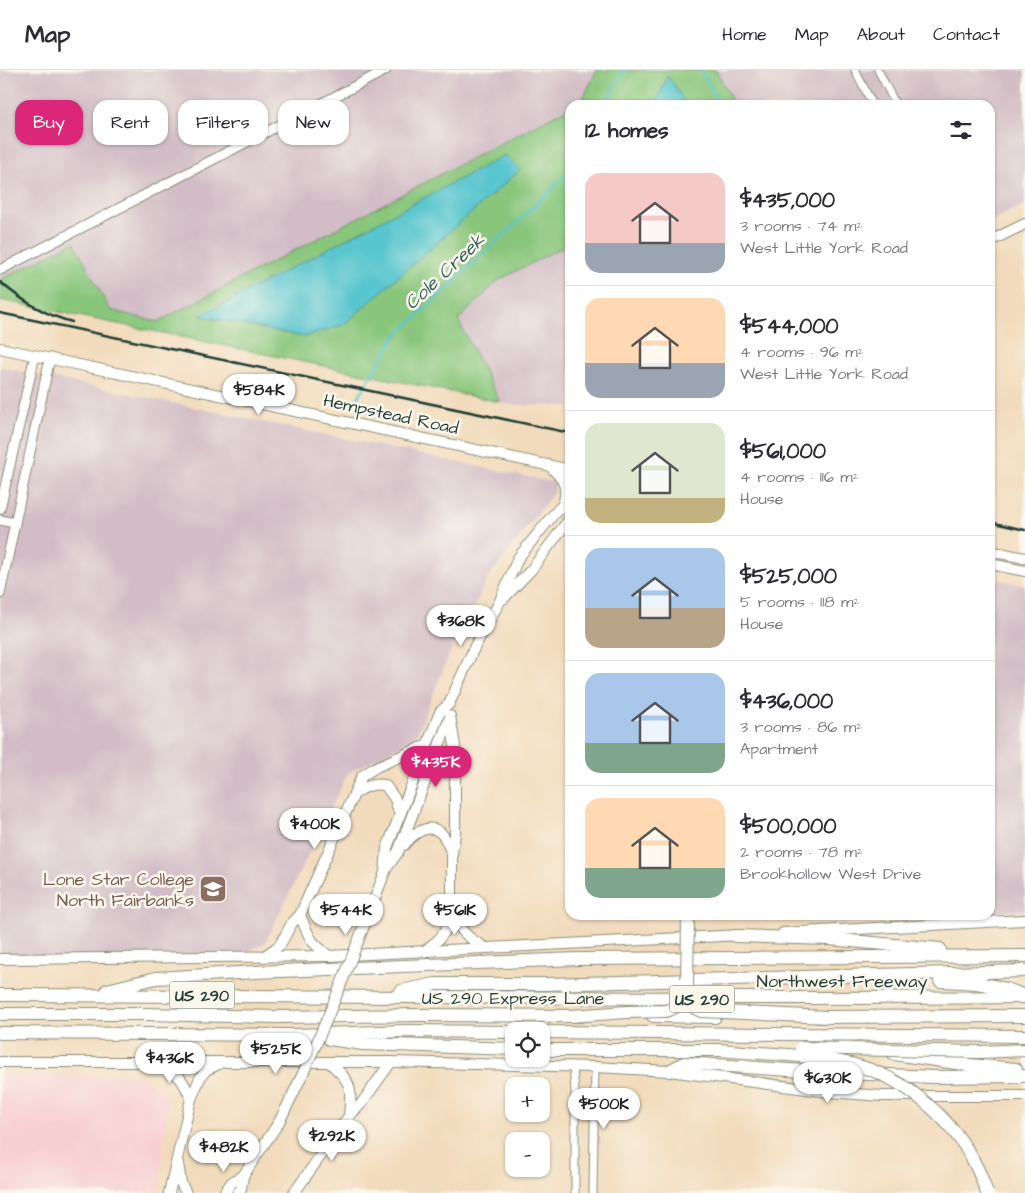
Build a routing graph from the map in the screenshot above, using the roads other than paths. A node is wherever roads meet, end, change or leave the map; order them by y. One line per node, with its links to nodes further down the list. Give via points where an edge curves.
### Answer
1 (386, 70): 8 (street)
2 (855, 70): 4 (street)
3 (878, 70): 5 (street)
4 (870, 100)
5 (893, 100)
6 (1025, 224): 7 (main road)
7 (995, 239)
8 (0, 270)
9 (0, 348): 10 (main road, Hempstead Road)
10 (35, 355): 11 (main road, Hempstead Road); 16 (street)
11 (50, 358): 12 (main road, Hempstead Road); 18 (street)
12 (549, 465): 13 (main road, Hempstead Road); 14 (main road)
13 (565, 469)
14 (565, 484)
15 (565, 502): 25 (main road, via 518,558)
16 (0, 509)
17 (0, 520): 18 (street)
18 (15, 524): 24 (street)
19 (565, 524): 25 (main road)
20 (995, 552): 21 (main road)
21 (1025, 558)
22 (995, 565): 23 (main road)
23 (1025, 571)
24 (0, 594)
25 (499, 604): 26 (main road, via 475,646)
26 (450, 704): 27 (main road); 28 (main road, via 440,712)
27 (450, 716): 31 (main road); 32 (main road, via 455,746)
28 (427, 745): 29 (main road, via 368,770); 30 (main road)
29 (354, 794): 30 (main road, via 376,783 385,785 395,799); 35 (main road)
30 (400, 815): 33 (main road, via 388,848)
31 (398, 852): 32 (main road, via 410,837 430,829 442,834); 33 (main road)
32 (452, 854): 34 (main road)
33 (385, 872): 80 (main road, bridge, via 306,1068 278,1122)
34 (452, 914): 40 (main road, via 467,937); 41 (main road, via 445,931)
35 (300, 915): 43 (main road, via 308,936); 44 (main road, via 280,945)
36 (682, 920): 53 (highway, bridge, via 682,988 676,1006 666,1011)
37 (688, 920): 55 (highway, bridge, via 687,988 691,1006 701,1011)
38 (1025, 920): 39 (main road)
39 (735, 936): 40 (main road); 42 (highway)
40 (485, 947): 41 (main road)
41 (426, 950): 43 (main road)
42 (1025, 955): 49 (highway, via 578,959 255,972 156,978)
43 (329, 956): 44 (main road)
44 (262, 958): 45 (main road)
45 (0, 959)
46 (1025, 972): 47 (highway)
47 (881, 974): 50 (highway, via 435,984); 51 (highway, via 981,982)
48 (0, 995): 49 (highway, Northwest Freeway / US 290)
49 (88, 995): 50 (highway, Northwest Freeway / US 290)
50 (378, 996): 51 (highway, Northwest Freeway / US 290)
51 (1025, 997)
52 (0, 1014): 53 (highway, US 290 Express Lane)
53 (571, 1016): 55 (highway, US 290 Express Lane, bridge)
54 (1025, 1016): 55 (highway, US 290 Express Lane)
55 (827, 1017)
56 (505, 1032): 60 (highway, US 290)
57 (550, 1032): 58 (highway, US 290)
58 (743, 1032): 61 (highway, US 290); 73 (highway)
59 (0, 1033): 60 (highway, US 290)
60 (296, 1035): 62 (highway, via 364,1044)
61 (1025, 1036)
62 (505, 1049)
63 (550, 1050): 64 (highway)
64 (719, 1050): 65 (highway, bridge); 88 (highway, bridge, via 819,1058 856,1065 888,1077 915,1094 949,1126 977,1167)
65 (1025, 1050)
66 (0, 1062): 69 (main road)
67 (222, 1062): 69 (main road); 70 (main road); 77 (main road, via 206,1070)
68 (391, 1062): 70 (main road); 71 (main road); 78 (main road)
69 (156, 1063): 77 (main road, via 176,1072)
70 (330, 1063): 78 (main road, via 349,1084)
71 (573, 1067): 72 (main road); 86 (street)
72 (595, 1067): 74 (main road); 87 (street)
73 (1025, 1070)
74 (669, 1072): 75 (highway, via 684,1063 933,1077); 76 (main road, via 882,1096)
75 (1025, 1076)
76 (1025, 1096)
77 (191, 1099): 79 (main road)
78 (349, 1116): 85 (main road)
79 (178, 1158): 81 (main road); 82 (main road, via 181,1183)
80 (244, 1176): 83 (main road, via 232,1182); 84 (main road)
81 (169, 1193)
82 (186, 1193)
83 (224, 1193)
84 (237, 1193)
85 (294, 1193)
86 (575, 1193)
87 (593, 1193)
88 (987, 1193)

